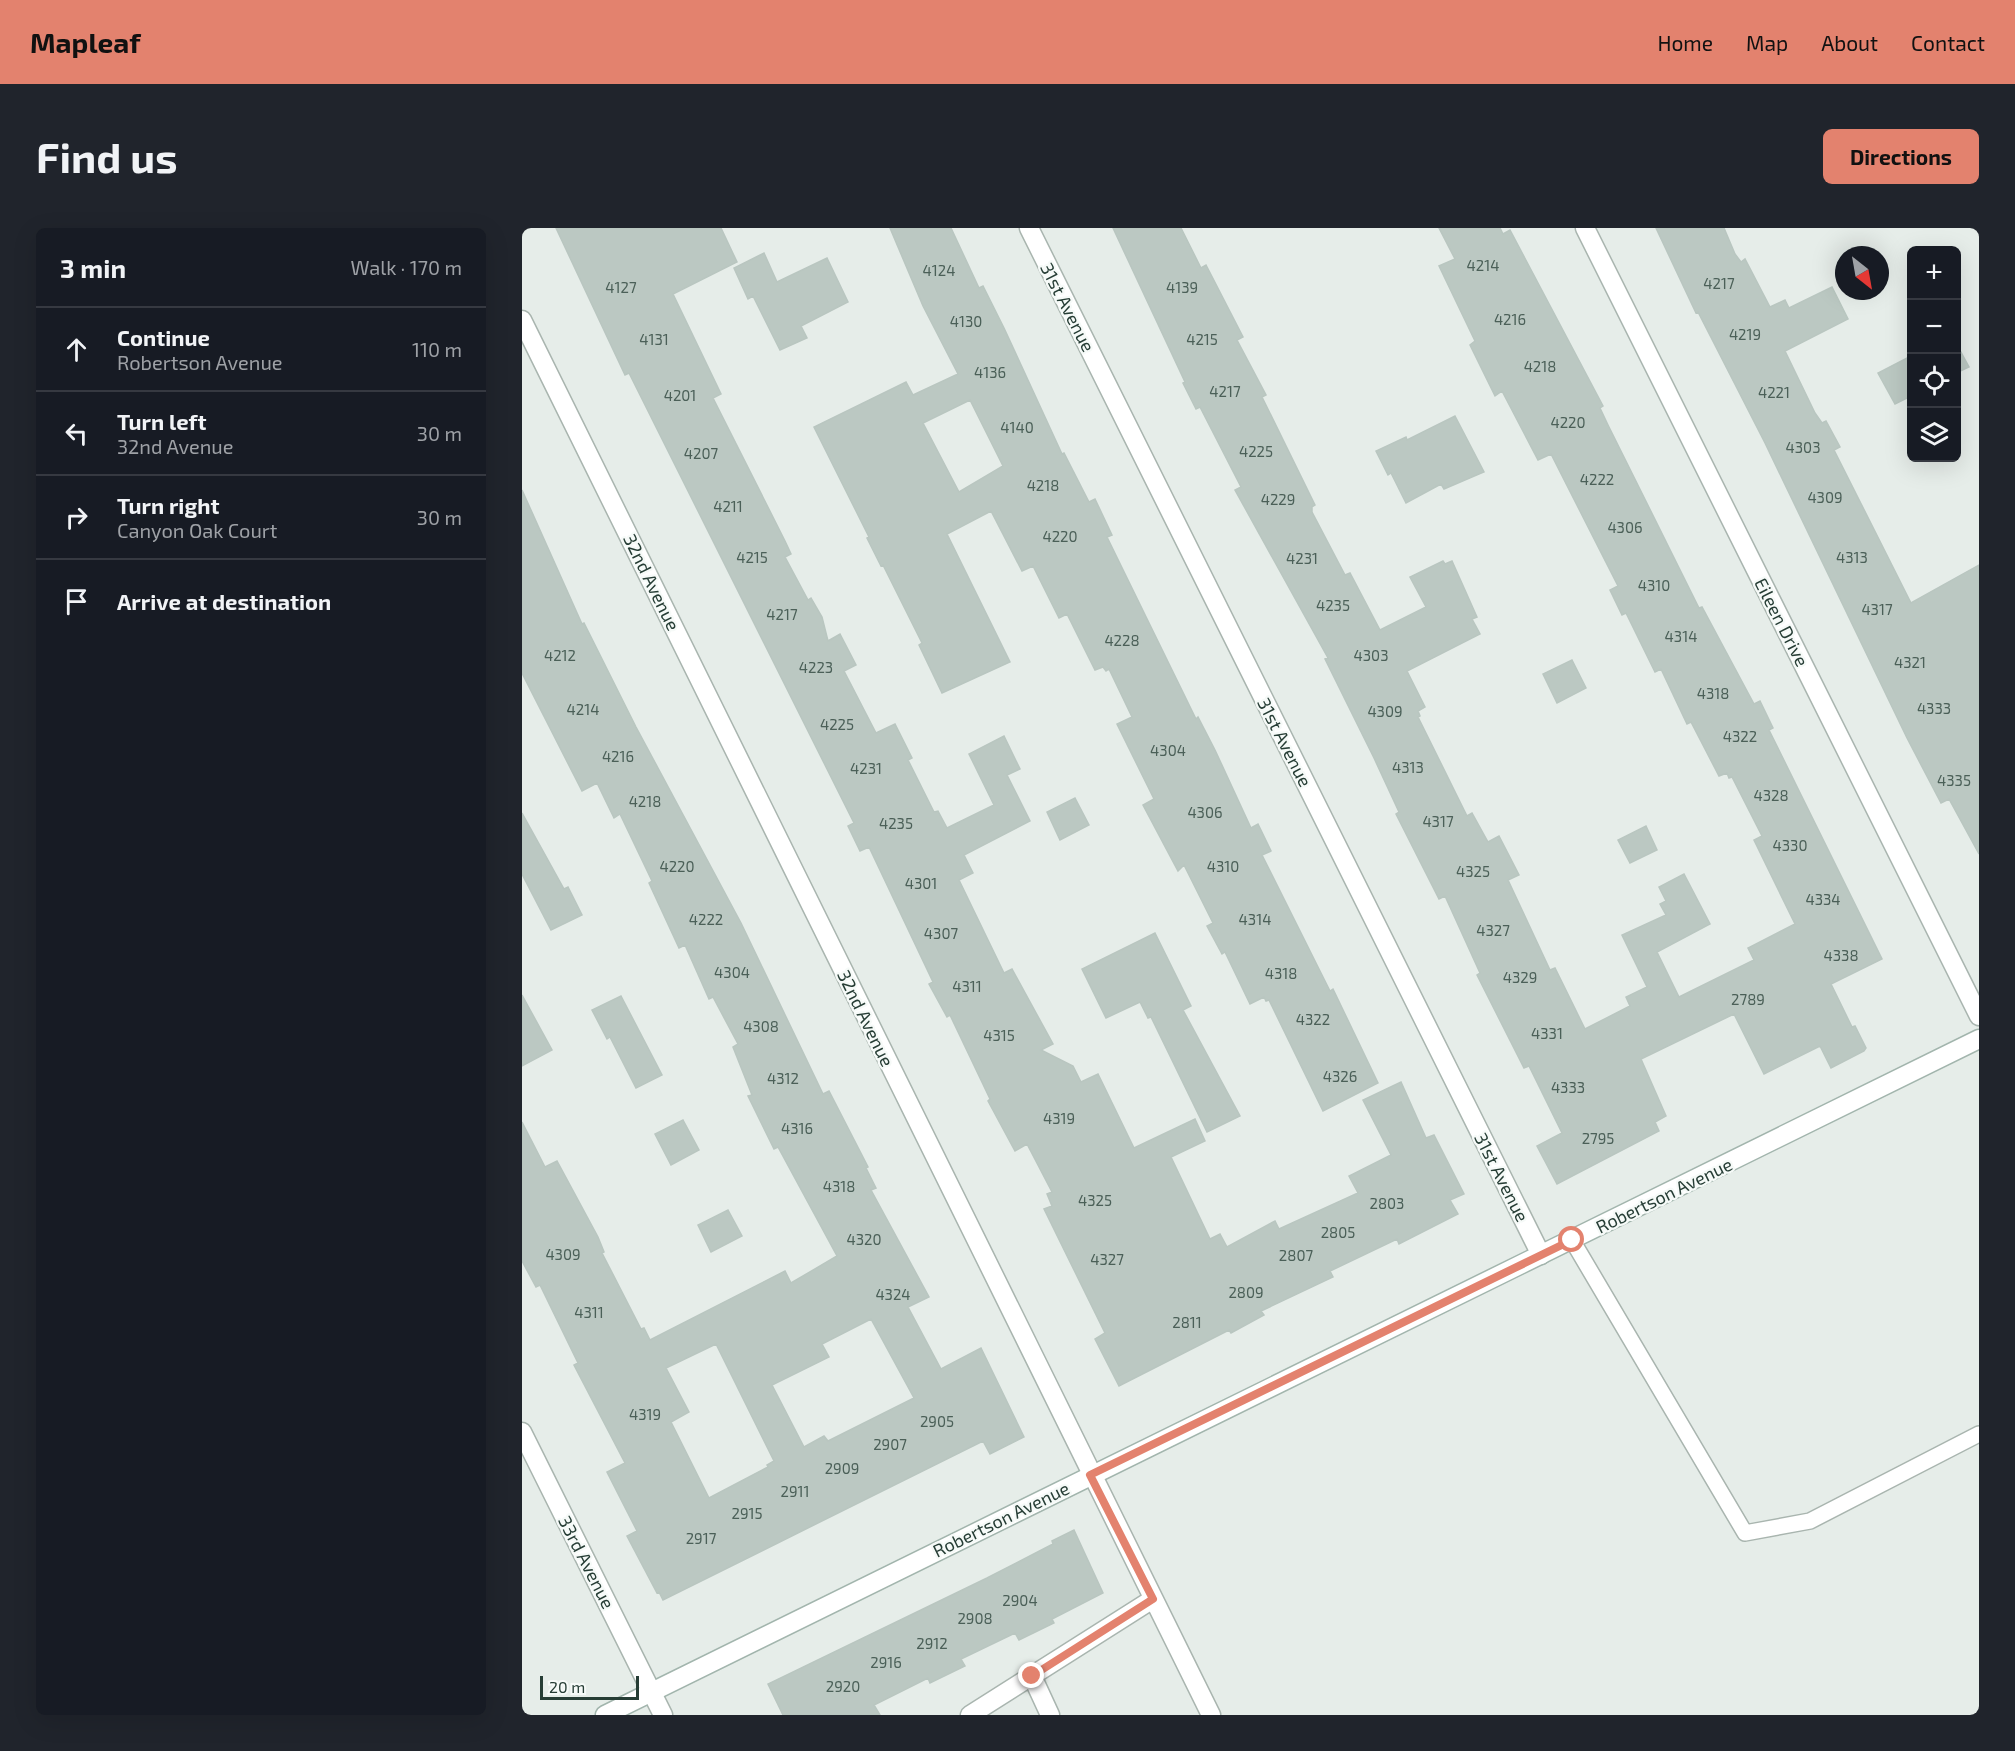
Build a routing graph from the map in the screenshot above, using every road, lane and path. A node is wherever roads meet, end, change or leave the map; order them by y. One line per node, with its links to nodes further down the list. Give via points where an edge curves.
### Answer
1 (1029, 228): 7 (street, 31st Avenue)
2 (1585, 228): 4 (street, Eileen Drive)
3 (522, 320): 10 (street, 32nd Avenue)
4 (1979, 1016)
5 (1979, 1039): 6 (street, Robertson Avenue)
6 (1572, 1240): 7 (street, Robertson Avenue); 9 (lane, via 1745,1533 1810,1521)
7 (1541, 1255): 10 (street, Robertson Avenue)
8 (522, 1432): 13 (street, 33rd Avenue)
9 (1979, 1434)
10 (1090, 1475): 11 (street, 32nd Avenue); 13 (street, Robertson Avenue)
11 (1153, 1599): 12 (street); 18 (street, 32nd Avenue)
12 (1032, 1676): 16 (street); 17 (street)
13 (652, 1692): 14 (street, Robertson Avenue); 15 (street, 33rd Avenue)
14 (605, 1715)
15 (663, 1715)
16 (970, 1715)
17 (1050, 1715)
18 (1211, 1715)

